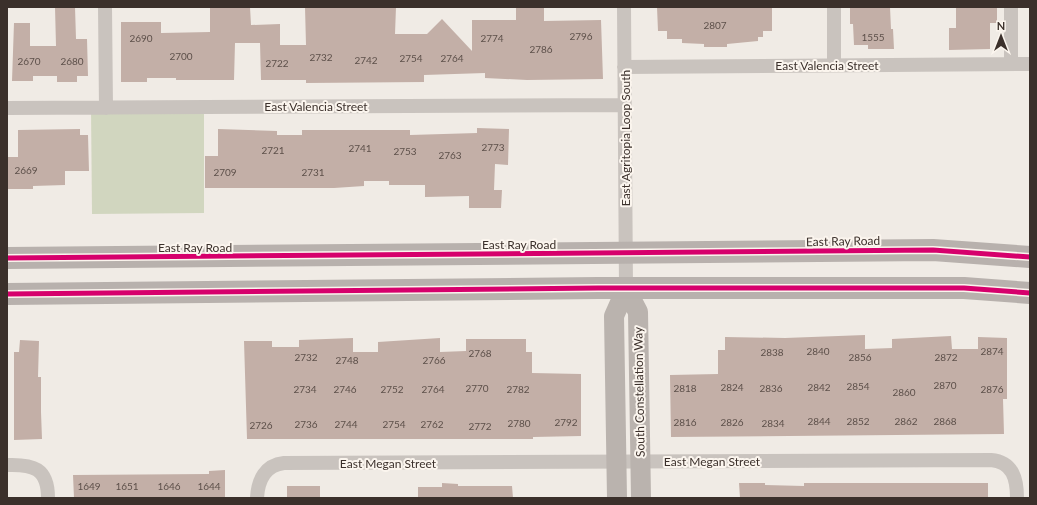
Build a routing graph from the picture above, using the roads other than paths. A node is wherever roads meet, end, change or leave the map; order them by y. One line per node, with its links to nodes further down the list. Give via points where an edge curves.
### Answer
1 (105, 7): 11 (street)
2 (624, 7): 8 (street, East Agritopia Loop South)
3 (834, 7): 7 (street)
4 (1011, 7): 5 (street)
5 (1011, 64): 6 (street, East Valencia Street); 7 (street, East Valencia Street)
6 (1030, 64)
7 (834, 65): 8 (street, East Valencia Street)
8 (624, 67): 9 (street, East Agritopia Loop South)
9 (625, 105): 11 (street, East Valencia Street); 14 (street, East Agritopia Loop South)
10 (7, 108): 11 (street, East Valencia Street)
11 (106, 108)
12 (1030, 257): 14 (main road, East Ray Road, via 933,250)
13 (7, 258): 14 (main road, East Ray Road)
14 (626, 270): 15 (main road, East Ray Road); 16 (main road, East Ray Road); 17 (street, South Constellation Way, via 614,316); 18 (street, South Constellation Way, via 638,312)
15 (1030, 293)
16 (7, 294)
17 (617, 462): 18 (street, East Megan Street); 21 (street, East Megan Street, via 284,463 266,470 260,480); 22 (street, South Constellation Way)
18 (640, 462): 23 (street, South Constellation Way); 24 (street, East Megan Street, via 991,460 1000,462 1012,470 1017,484)
19 (7, 465): 20 (street, via 28,465 36,469 43,476)
20 (48, 498)
21 (257, 498)
22 (618, 498)
23 (641, 498)
24 (1017, 498)

